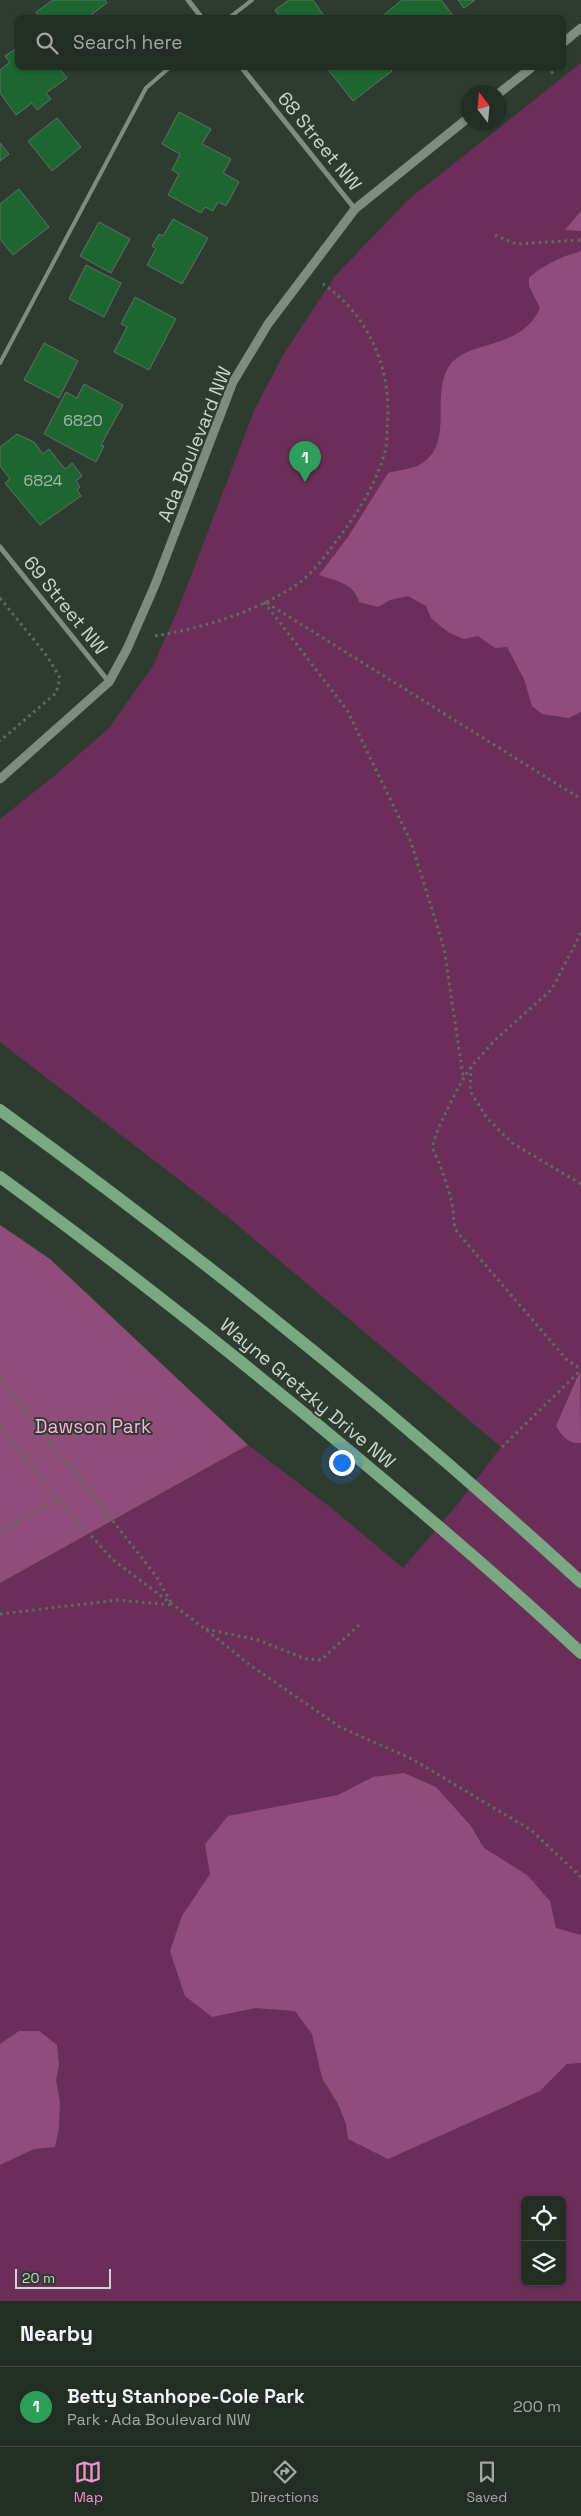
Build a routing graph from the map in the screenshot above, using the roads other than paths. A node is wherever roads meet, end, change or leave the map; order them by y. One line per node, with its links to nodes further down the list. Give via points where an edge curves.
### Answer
1 (188, 0): 3 (street)
2 (252, 0): 4 (lane)
3 (200, 15)
4 (233, 15)
5 (581, 28): 6 (street)
6 (566, 40)
7 (167, 70): 13 (lane, via 146,88)
8 (244, 70): 12 (street, 68 Street NW)
9 (528, 70): 10 (street)
10 (506, 88)
11 (461, 124): 12 (street, Ada Boulevard NW)
12 (355, 209): 15 (street, Ada Boulevard NW, via 268,324 233,382 155,585)
13 (0, 363)
14 (0, 547): 15 (street, 69 Street NW)
15 (109, 682): 16 (street, Ada Boulevard NW)
16 (0, 779)
17 (0, 1110): 19 (main road, Wayne Gretzky Drive NW, via 163,1231 364,1390)
18 (0, 1176): 20 (main road, Wayne Gretzky Drive NW, via 158,1294 285,1396 504,1580)
19 (581, 1582)
20 (581, 1653)

